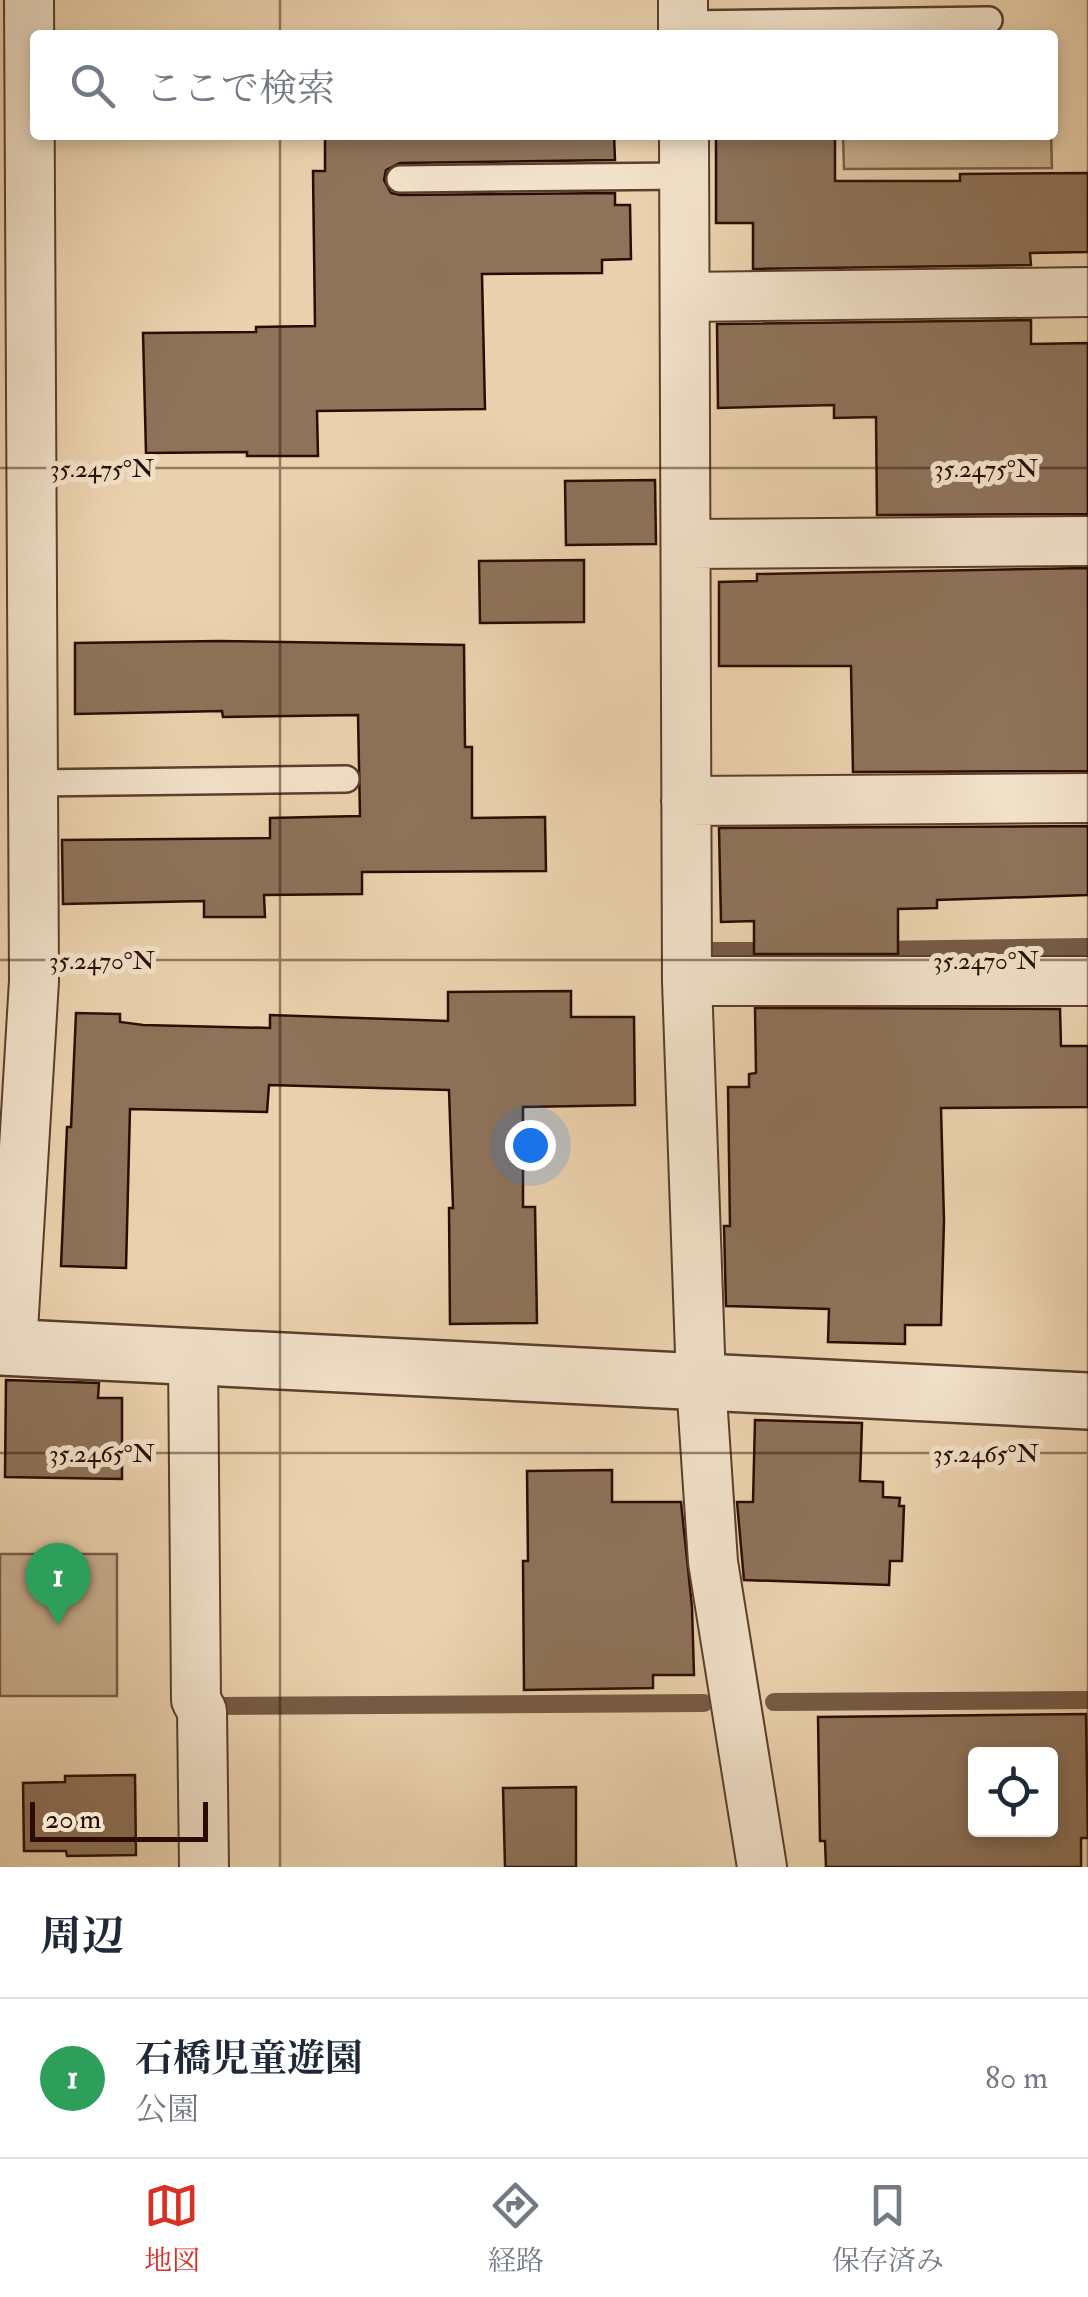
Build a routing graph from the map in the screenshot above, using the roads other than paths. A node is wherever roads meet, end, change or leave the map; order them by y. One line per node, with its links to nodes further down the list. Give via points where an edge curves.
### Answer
1 (29, 0): 11 (street)
2 (683, 20): 3 (lane)
3 (988, 20)
4 (684, 156): 5 (lane); 7 (street)
5 (400, 179)
6 (1088, 292): 7 (street)
7 (685, 296): 9 (street)
8 (1088, 540): 9 (street)
9 (686, 544): 13 (street)
10 (346, 779): 11 (lane)
11 (33, 783): 16 (street, via 34,981)
12 (1088, 798): 13 (street)
13 (686, 801): 15 (street)
14 (1088, 980): 15 (street)
15 (687, 981): 18 (street)
16 (6, 1347): 17 (street)
17 (193, 1356): 18 (street); 20 (street)
18 (701, 1382): 19 (street); 21 (street, via 713,1562)
19 (1088, 1401)
20 (204, 1867)
21 (762, 1867)

